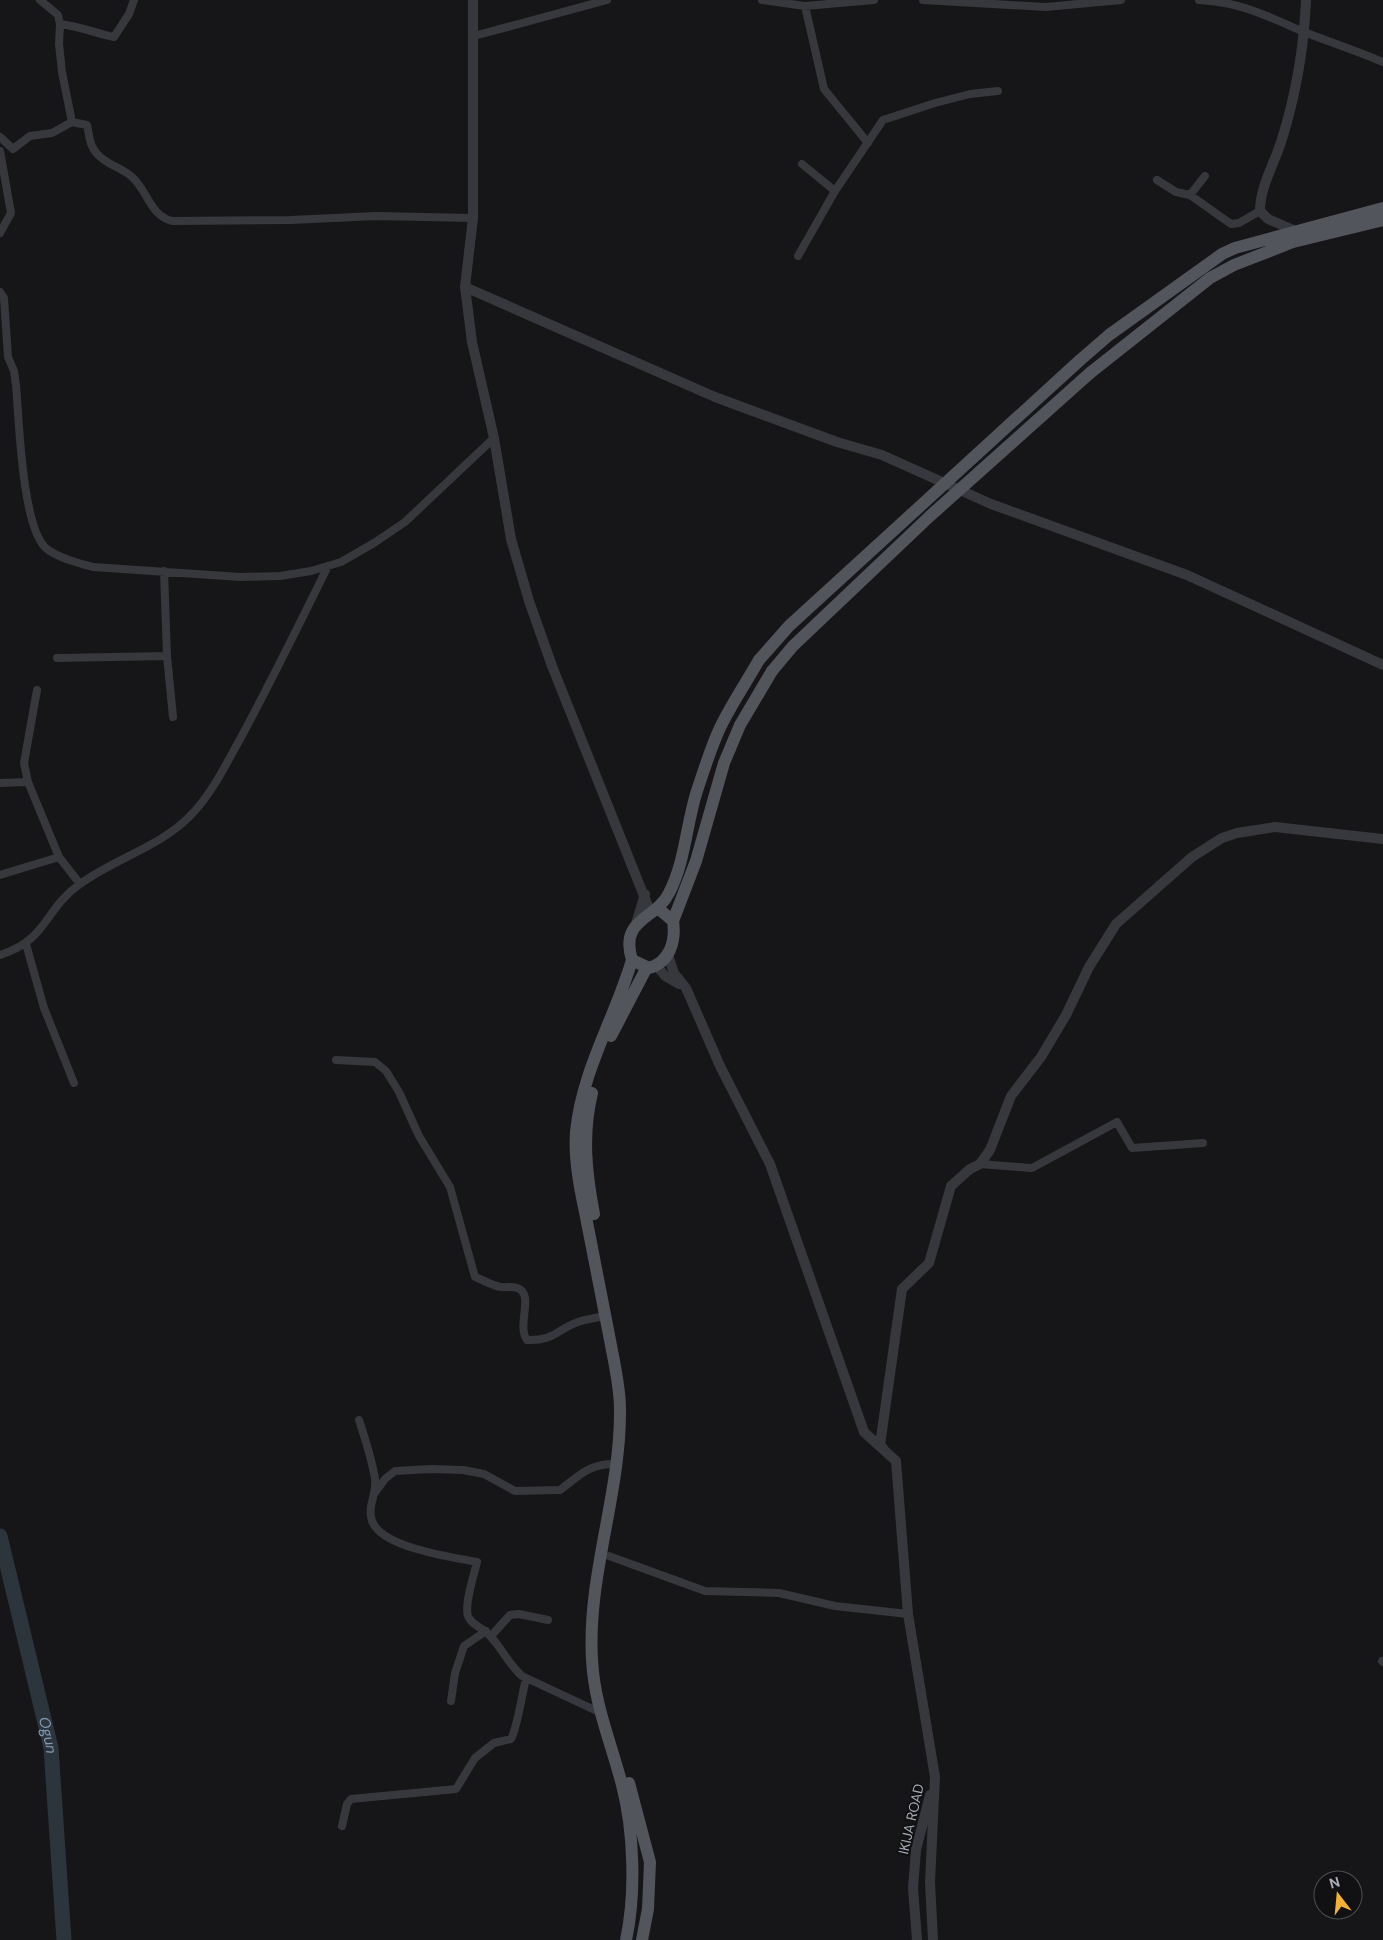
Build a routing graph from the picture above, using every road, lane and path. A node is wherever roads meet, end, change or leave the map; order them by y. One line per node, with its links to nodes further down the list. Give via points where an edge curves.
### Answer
1 (40, 0): 12 (street, via 58,15)
2 (134, 0): 12 (street, via 114,37)
3 (473, 0): 14 (street)
4 (607, 0): 14 (street)
5 (762, 0): 11 (street)
6 (874, 0): 11 (street)
7 (923, 0): 8 (street, via 1046,7)
8 (1121, 0)
9 (1199, 0): 13 (street, via 1245,7)
10 (1306, 0): 13 (street)
11 (805, 6): 19 (street, via 824,88)
12 (60, 24): 17 (street, via 62,72)
13 (1304, 32): 15 (street); 27 (street, via 1283,138 1260,195)
14 (474, 36): 28 (street)
15 (1383, 62)
16 (998, 91): 19 (street, via 970,94 892,116 883,120)
17 (72, 122): 18 (street, via 52,133 30,136 13,149); 28 (street, via 87,125 93,149 132,177 156,213 172,221 376,216)
18 (0, 137)
19 (868, 143): 24 (street)
20 (0, 151): 30 (street, via 12,213)
21 (802, 164): 24 (street)
22 (1205, 176): 25 (street)
23 (1157, 180): 25 (street, via 1176,192)
24 (835, 191): 32 (street)
25 (1190, 195): 27 (street, via 1231,224)
26 (1383, 208): 31 (main road)
27 (1260, 211): 31 (street)
28 (473, 218): 33 (street)
29 (1383, 220): 31 (main road)
30 (0, 232)
31 (1294, 237): 52 (main road, bridge, via 1235,248 1222,254 1109,335 789,626 759,660 719,730 696,796 680,867 663,903); 53 (main road, bridge, via 1210,278 1090,373 930,516 793,646 772,670 740,725 724,763 696,861)
32 (798, 256)
33 (465, 287): 35 (street, via 472,342); 38 (street, via 716,397 837,442 882,455 991,504 1187,575)
34 (0, 292): 37 (street, via 4,298 8,357 16,385 30,513 37,536 46,548 74,562 93,567)
35 (494, 438): 36 (street, via 405,522 341,562); 51 (street, via 511,539 529,601 552,666)
36 (328, 566): 37 (street, via 280,576 250,577); 50 (street, via 267,690 205,797 189,817 168,833)
37 (164, 570): 39 (street)
38 (1293, 624): 41 (street); 42 (street)
39 (167, 656): 40 (street); 44 (street)
40 (57, 658)
41 (1383, 658)
42 (1383, 665)
43 (37, 690): 45 (street, via 24,762)
44 (173, 717)
45 (28, 782): 46 (street); 48 (street)
46 (0, 783)
47 (1383, 839): 64 (street, via 1275,828 1254,829 1222,838 1192,857 1116,924 1089,966 1066,1015 1041,1057 1011,1096 990,1150)
48 (59, 858): 49 (street); 50 (street)
49 (0, 875)
50 (80, 884): 55 (street, via 61,900 45,925)
51 (645, 894): 52 (street); 54 (street)
52 (653, 910): 53 (main road, via 660,910); 54 (main road)
53 (673, 921): 57 (main road, via 674,939)
54 (634, 927): 58 (main road, via 629,945)
55 (26, 944): 56 (street); 62 (street, via 44,1008)
56 (0, 955)
57 (668, 955): 59 (main road); 60 (street, via 674,974)
58 (632, 960): 59 (main road); 65 (main road, via 591,1064 576,1131 579,1184)
59 (652, 966): 60 (street); 70 (main road, via 611,1036 590,1101 586,1130 587,1176 627,1407 624,1464)
60 (686, 988): 67 (street, via 720,1066 770,1164 864,1432)
61 (336, 1060): 65 (street, via 375,1062 386,1071 400,1092 419,1136 450,1186 475,1277 498,1287 512,1286 525,1296 523,1330 527,1340 554,1336 577,1323)
62 (74, 1083)
63 (1203, 1143): 64 (street, via 1132,1148 1117,1122 1032,1168)
64 (980, 1164): 67 (street, via 951,1186 929,1263 902,1289 880,1445)
65 (605, 1316): 68 (main road, via 620,1408)
66 (359, 1420): 69 (street, via 376,1482)
67 (896, 1461): 71 (street)
68 (617, 1464): 69 (street, via 586,1470 560,1490 526,1492 501,1485 484,1474 463,1470 395,1471); 76 (main road, via 593,1616 592,1657)
69 (373, 1496): 73 (street, via 370,1508 372,1522 380,1531 416,1550 477,1562 467,1614)
70 (609, 1556): 71 (street, via 705,1591 779,1593 835,1606); 80 (main road, via 600,1612 600,1664 606,1710 650,1862 648,1909)
71 (908, 1614): 77 (street)
72 (548, 1620): 73 (street, via 510,1615)
73 (488, 1634): 74 (street, via 514,1670); 75 (street, via 464,1646 455,1673)
74 (526, 1679): 76 (street); 78 (street, via 515,1723 516,1732 511,1739 498,1741 480,1754 456,1789 351,1799)
75 (451, 1701)
76 (600, 1712): 79 (main road, via 622,1784 629,1823 630,1910)
77 (935, 1777): 81 (street, IKIJA ROAD, via 916,1850 913,1888); 82 (street, IKIJA ROAD, via 930,1882)
78 (342, 1826)
79 (626, 1940)
80 (642, 1940)
81 (917, 1940)
82 (933, 1940)

